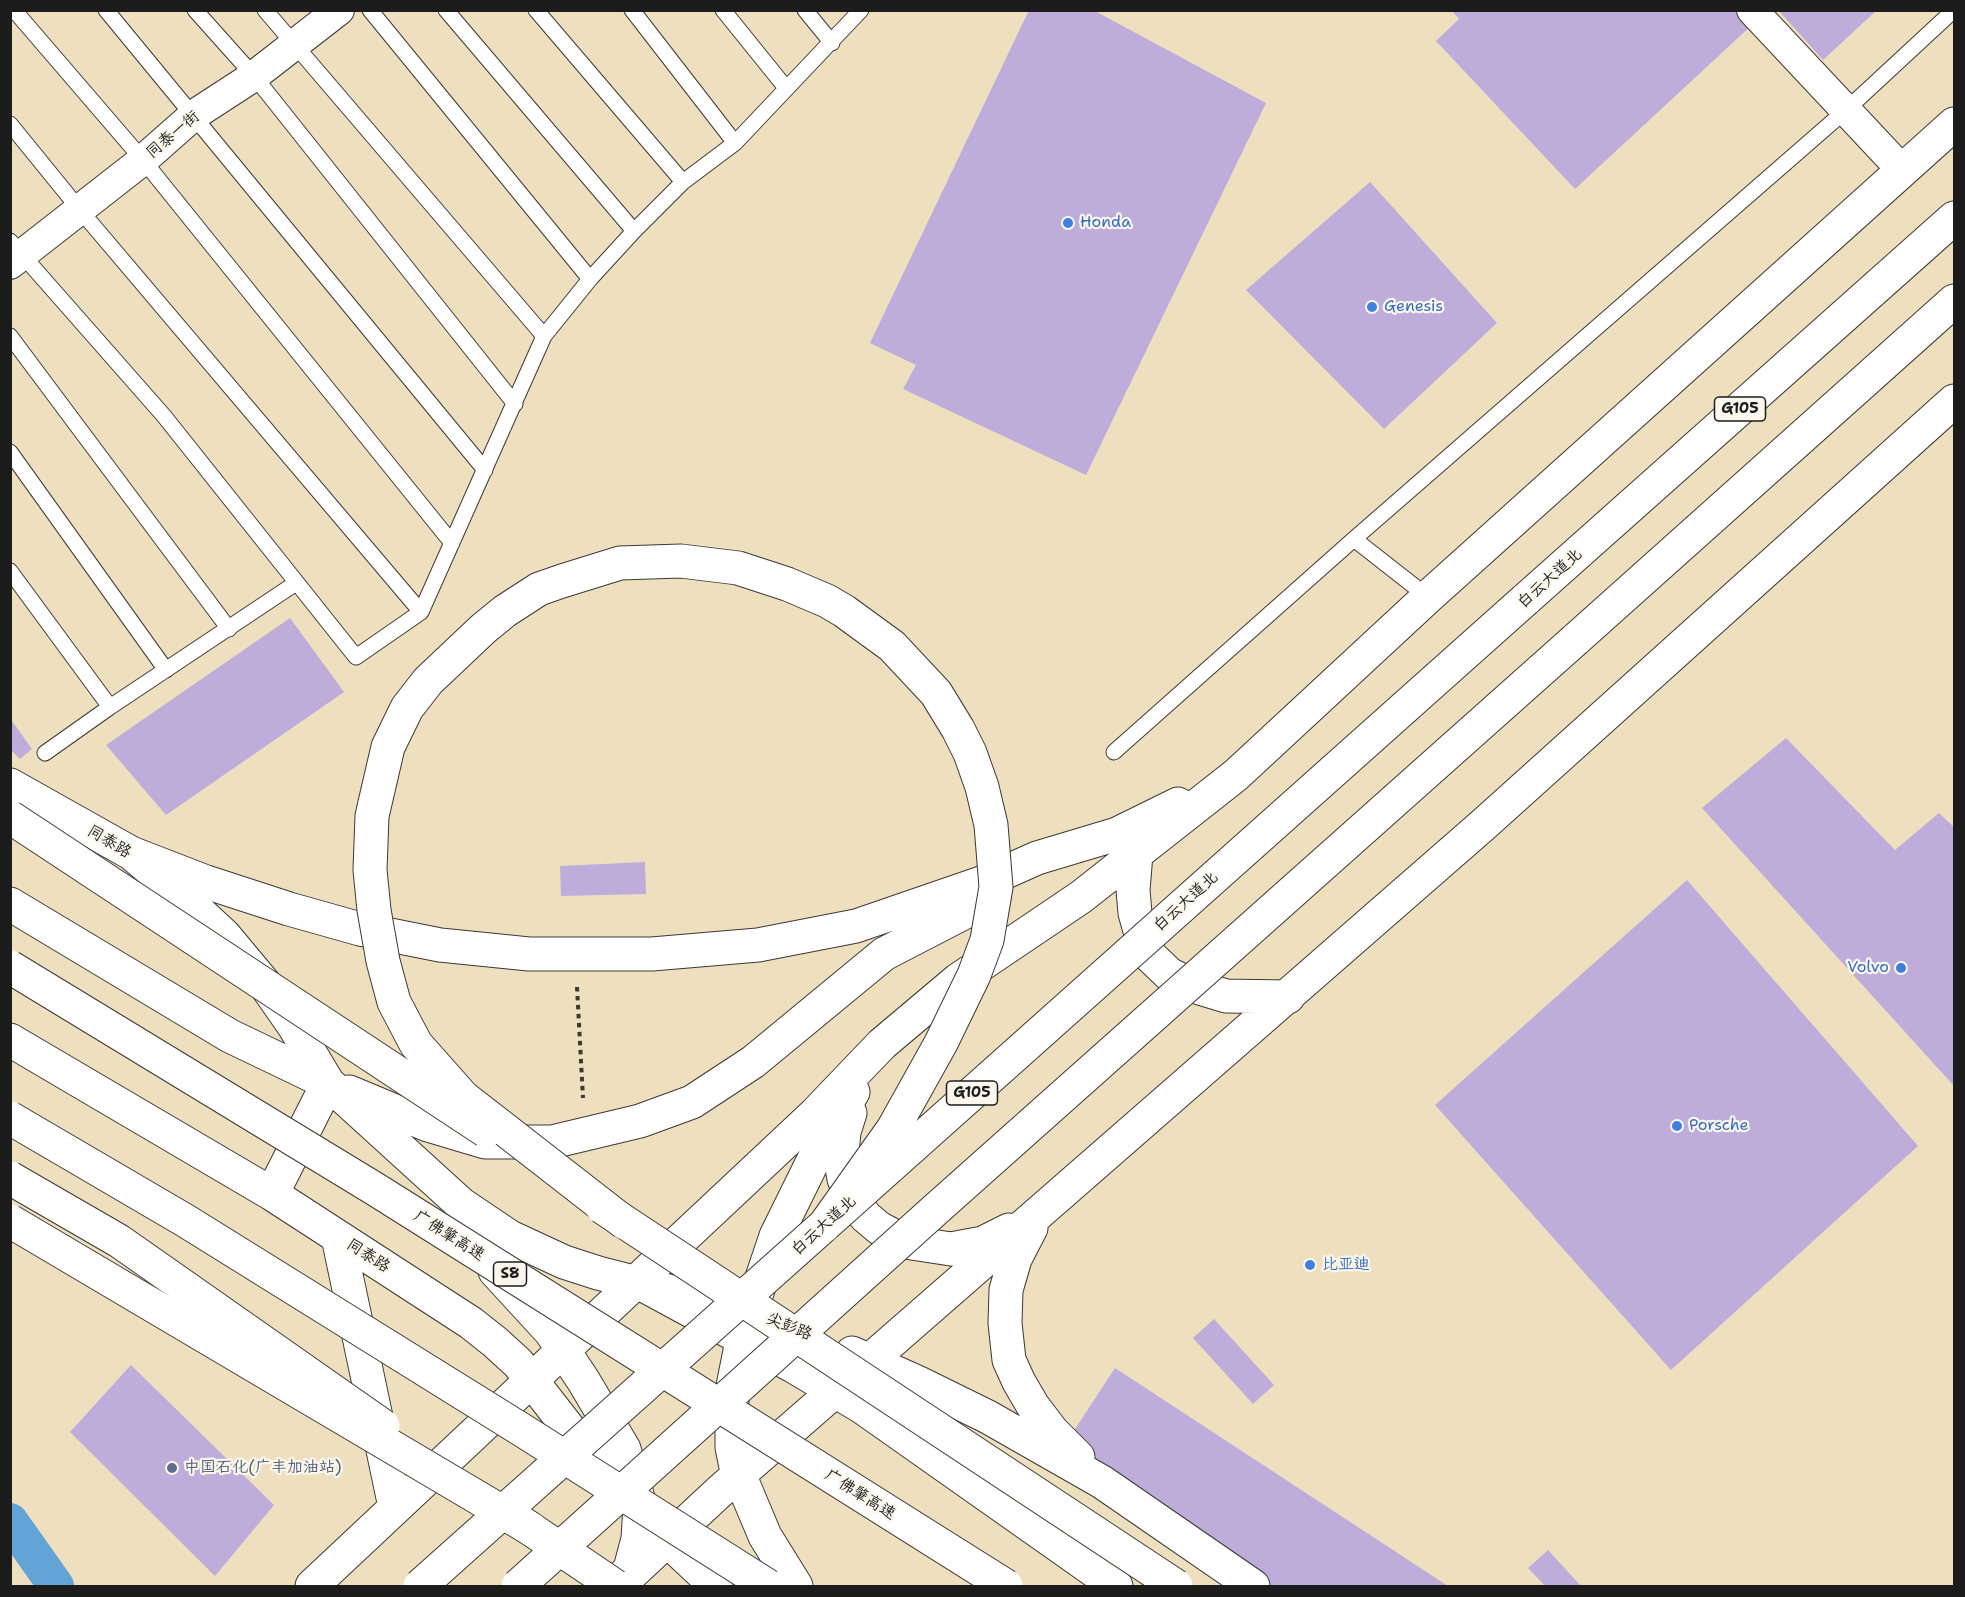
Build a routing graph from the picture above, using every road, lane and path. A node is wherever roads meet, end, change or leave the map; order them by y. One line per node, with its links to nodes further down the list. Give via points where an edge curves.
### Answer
1 (14, 10): 24 (lane)
2 (106, 10): 20 (lane)
3 (195, 10): 17 (lane)
4 (265, 10): 16 (lane)
5 (339, 10): 16 (street, 同泰一街)
6 (370, 10): 31 (lane)
7 (446, 10): 29 (lane)
8 (536, 10): 26 (lane)
9 (632, 10): 23 (lane)
10 (723, 10): 18 (lane)
11 (805, 10): 15 (lane)
12 (861, 10): 15 (lane)
13 (1752, 10): 19 (street)
14 (1954, 10): 19 (lane)
15 (832, 43): 18 (lane)
16 (293, 45): 17 (street, 同泰一街); 34 (lane)
17 (254, 76): 20 (street, 同泰一街); 36 (lane)
18 (786, 88): 23 (lane)
19 (1845, 111): 25 (street); 39 (lane)
20 (194, 115): 24 (street, 同泰一街); 38 (lane)
21 (10, 124): 27 (lane)
22 (1954, 124): 25 (main road)
23 (735, 143): 26 (lane)
24 (143, 160): 27 (street, 同泰一街); 40 (lane)
25 (1902, 170): 43 (main road)
26 (683, 182): 29 (lane)
27 (80, 210): 30 (street, 同泰一街); 44 (lane)
28 (1954, 219): 68 (main road, 白云大道北 / G105, bridge)
29 (634, 231): 31 (lane)
30 (14, 253): 42 (lane, via 164,416)
31 (590, 279): 34 (lane)
32 (1954, 302): 80 (main road, bridge)
33 (10, 336): 45 (lane)
34 (544, 336): 36 (lane)
35 (1954, 400): 57 (main road)
36 (514, 404): 38 (lane)
37 (10, 452): 46 (lane)
38 (485, 470): 40 (lane)
39 (1354, 539): 43 (lane); 49 (lane)
40 (452, 543): 44 (lane)
41 (10, 571): 47 (lane)
42 (296, 583): 44 (lane, via 356,657); 45 (lane)
43 (1428, 597): 52 (main road, via 1236,775)
44 (421, 612)
45 (229, 629): 46 (lane)
46 (166, 670): 47 (lane)
47 (110, 707): 48 (lane)
48 (45, 753)
49 (1114, 753)
50 (10, 785): 53 (main road, 同泰路)
51 (10, 817): 67 (main road, bridge)
52 (1127, 844): 53 (main road, via 1037,858 981,883 856,926 758,945 652,954 529,954 440,945 289,909); 57 (main road, via 1146,952 1169,974 1226,996); 59 (main road, via 1081,897 958,980); 60 (main road, via 884,954 753,1062 692,1102 640,1121 552,1142 485,1142 428,1125)
53 (131, 853): 60 (main road, 同泰路, via 224,935 264,983)
54 (10, 904): 60 (main road, via 230,1036)
55 (10, 967): 85 (main road, 广佛肇高速 / S8, bridge, via 375,1189)
56 (576, 984): 61 (path)
57 (1288, 997): 65 (main road)
58 (10, 1040): 64 (main road, 同泰路)
59 (882, 1044): 65 (main road, via 851,1107 841,1162 853,1201 866,1217 905,1242 951,1249 983,1243); 70 (main road, via 815,1114); 84 (main road, via 790,1207 759,1282 737,1361 731,1422 736,1467 765,1536)
60 (328, 1083): 64 (main road); 70 (main road, 尖彭路, via 461,1204 510,1237 564,1262); 71 (main road, via 552,1332)
61 (583, 1098)
62 (10, 1118): 83 (main road, bridge, via 186,1221)
63 (10, 1178): 76 (main road, bridge, via 119,1241)
64 (272, 1194): 69 (main road, 同泰路)
65 (1037, 1215): 73 (main road, via 1015,1259 1006,1290 1009,1359 1033,1406); 77 (main road)
66 (10, 1221): 76 (main road, bridge)
67 (625, 1223): 68 (main road, bridge, via 463,1097 416,1044 394,1002 383,961 370,870 371,833 377,790 397,727 428,681 462,647 539,589 620,563 681,561 738,568 798,588 844,611 892,646 936,693 958,729 973,762 991,825 996,887 987,940 974,975 908,1103); 87 (main road, bridge)
68 (824, 1226): 79 (main road, 白云大道北 / G105, bridge)
69 (338, 1237): 72 (main road, 同泰路, via 487,1336 518,1363); 74 (main road)
70 (638, 1282): 71 (main road); 73 (main road, 尖彭路, via 732,1306 796,1329 988,1417); 86 (main road, via 861,1407)
71 (564, 1351): 72 (main road); 75 (main road, via 624,1449)
72 (531, 1381): 74 (main road); 75 (main road, 同泰路)
73 (1102, 1482): 88 (main road, 尖彭路)
74 (395, 1507): 78 (main road)
75 (639, 1512): 77 (main road, 同泰路); 81 (main road, via 638,1539 630,1569)
76 (531, 1529): 81 (main road, bridge)
77 (667, 1541): 81 (main road); 82 (main road)
78 (312, 1587)
79 (420, 1587)
80 (518, 1587)
81 (616, 1587)
82 (716, 1587)
83 (768, 1587)
84 (796, 1587)
85 (1006, 1587)
86 (1116, 1587)
87 (1176, 1587)
88 (1253, 1587)

